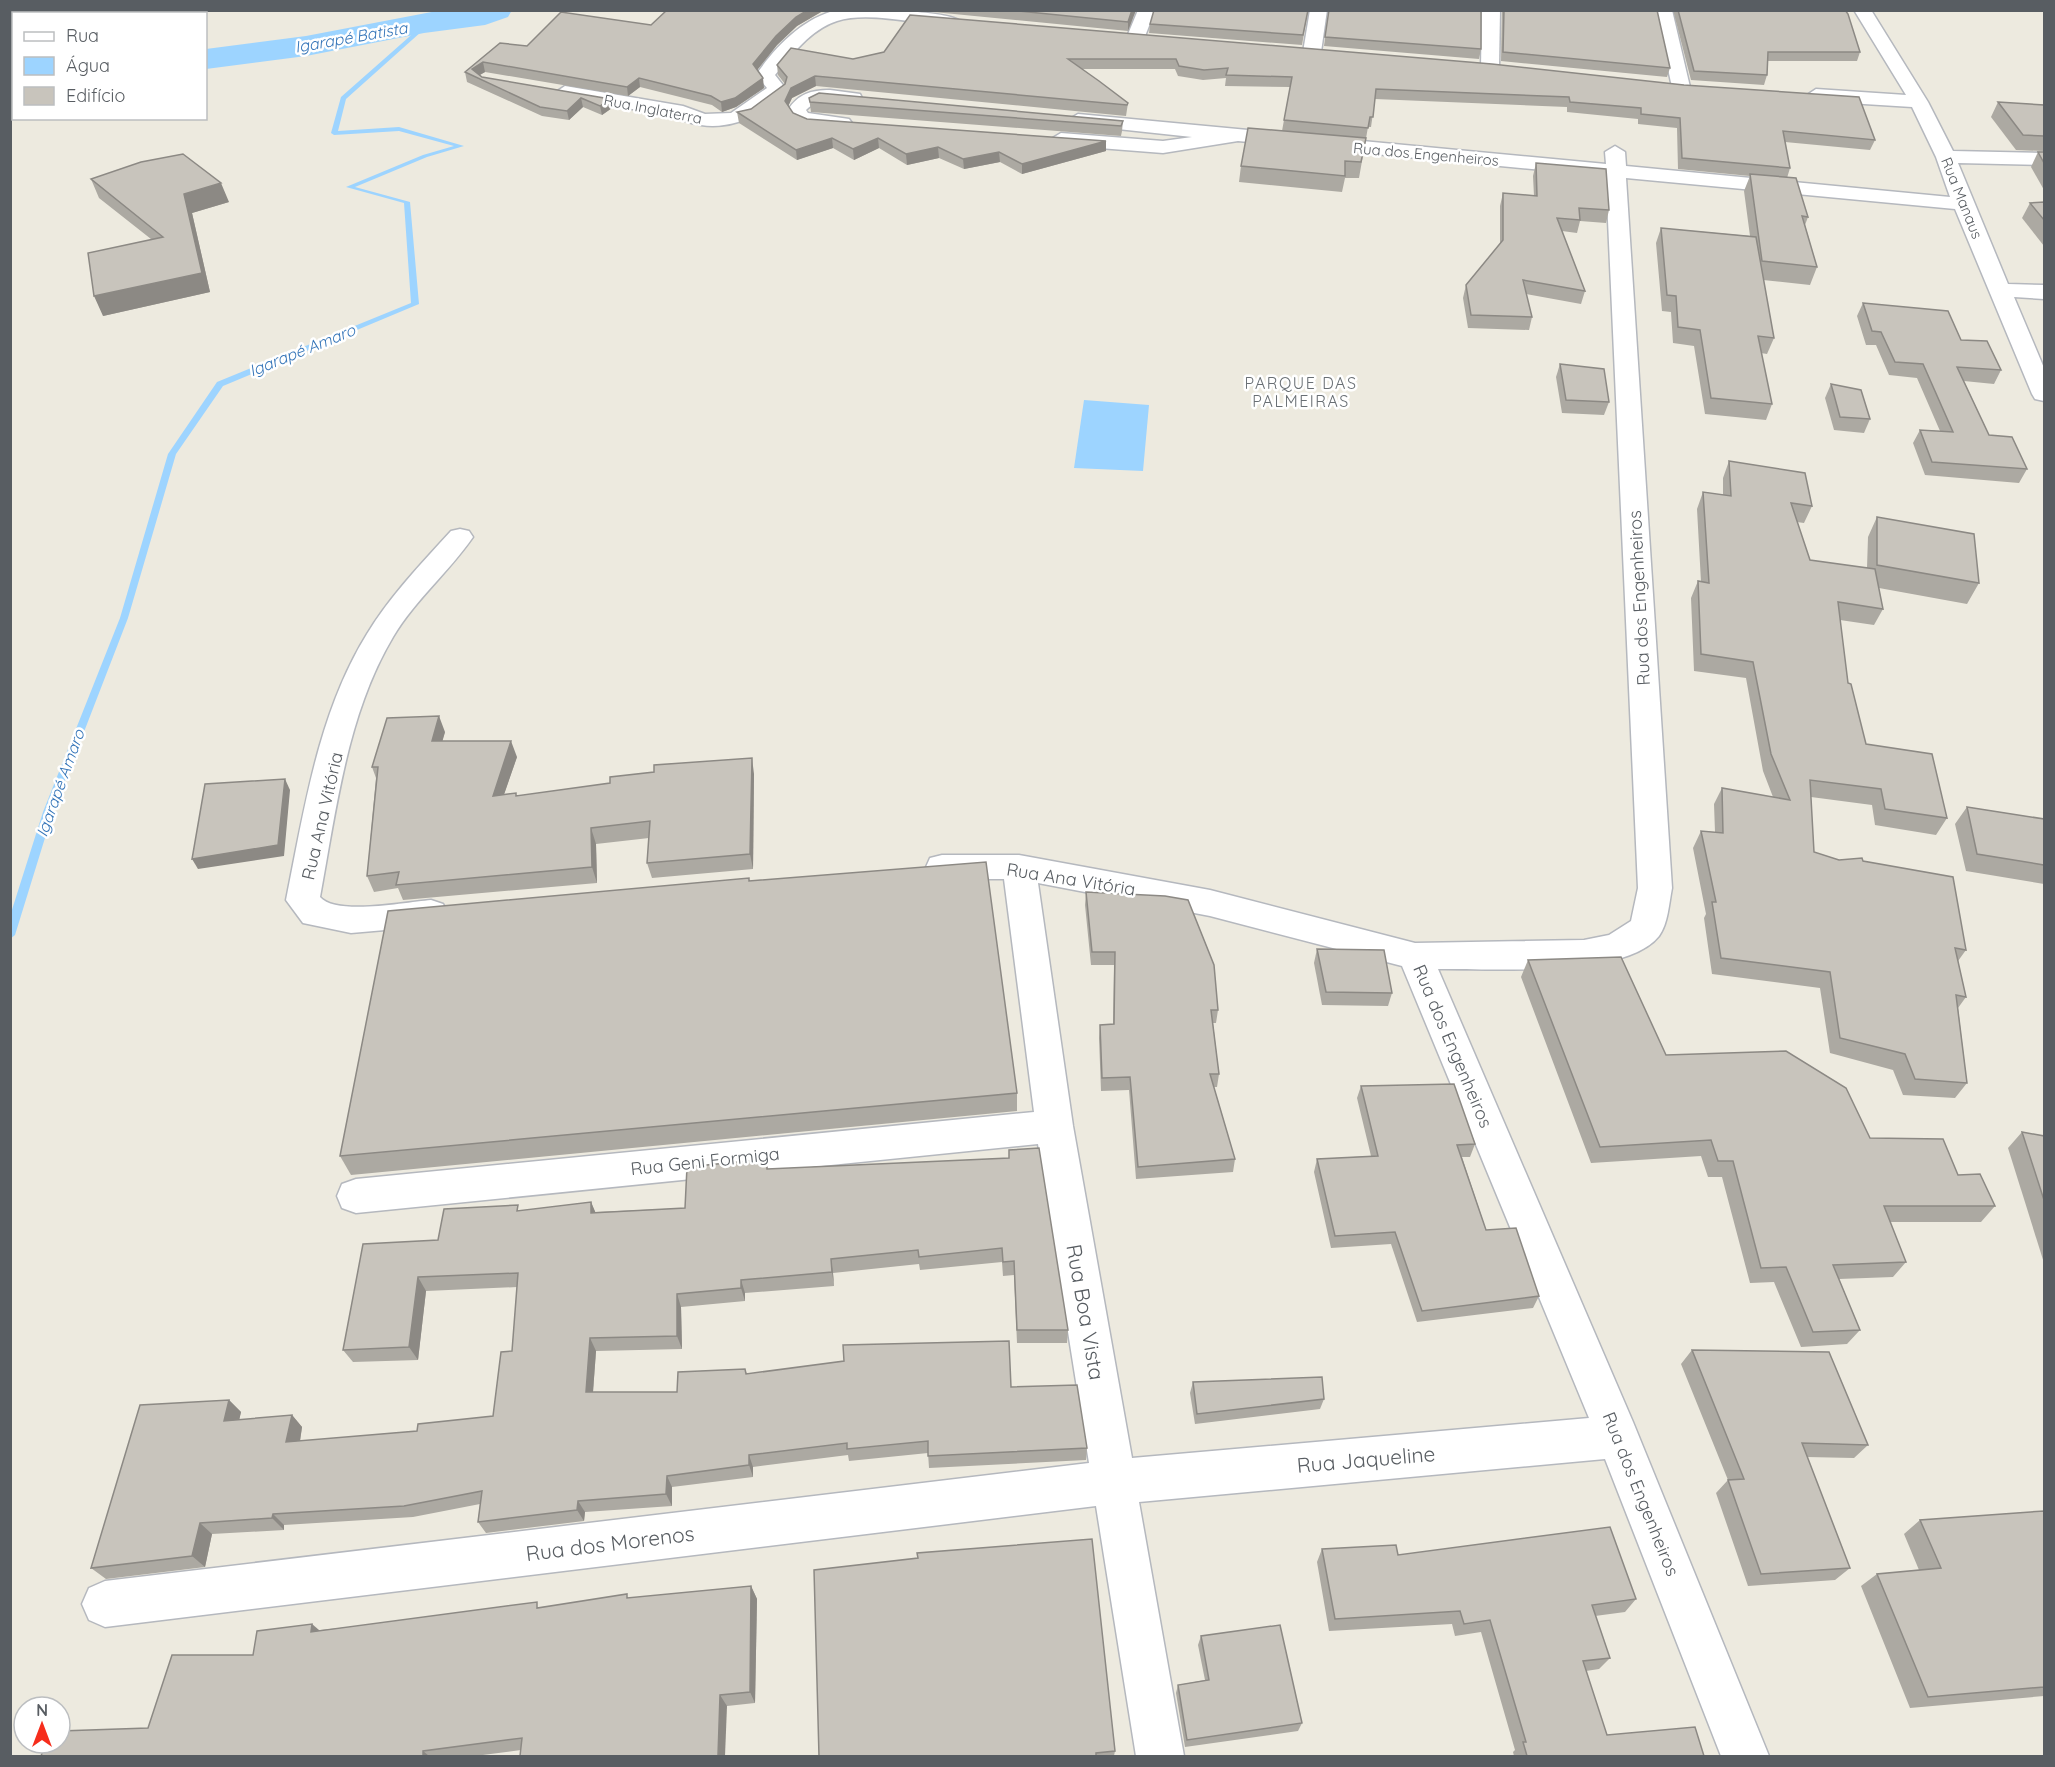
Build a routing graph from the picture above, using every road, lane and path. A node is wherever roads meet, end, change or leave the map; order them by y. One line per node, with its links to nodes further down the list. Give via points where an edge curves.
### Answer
1 (1147, 10): 8 (street)
2 (1319, 10): 11 (street)
3 (1491, 10): 14 (street)
4 (1663, 10): 17 (street)
5 (1862, 10): 22 (street, Rua Manaus)
6 (971, 24): 18 (street, Rua Inglaterra, via 876,15 832,17 792,44 765,75 777,89 735,118 704,120 684,112)
7 (1112, 37): 8 (street)
8 (1135, 39): 9 (street)
9 (1159, 41)
10 (1288, 50): 11 (street)
11 (1312, 52): 12 (street)
12 (1336, 54)
13 (1466, 65): 14 (street)
14 (1490, 67): 15 (street)
15 (1514, 70)
16 (1657, 84): 17 (street)
17 (1681, 87): 19 (street)
18 (544, 88)
19 (1705, 88)
20 (1800, 94): 22 (street)
21 (875, 100): 24 (street, via 816,94 797,110 808,121)
22 (1919, 102): 27 (street, Rua Manaus)
23 (1061, 119): 25 (street)
24 (855, 124)
25 (1235, 136): 26 (street, via 1163,147); 29 (street, Rua dos Engenheiros)
26 (1045, 138)
27 (1946, 157): 28 (street); 30 (street, Rua Manaus)
28 (2044, 159)
29 (1616, 162): 30 (street, Rua dos Engenheiros); 38 (street, Rua dos Engenheiros, via 1655,888 1647,927 1614,948 1584,954)
30 (1963, 204): 31 (street, Rua Manaus)
31 (2000, 290): 32 (street); 33 (street, Rua Manaus)
32 (2044, 292)
33 (2044, 394)
34 (460, 537): 37 (street, Rua Ana Vitória, via 412,593 369,658 347,709 315,834 303,900 315,914 351,920)
35 (1019, 867): 36 (street, Rua Ana Vitória); 38 (street, Rua Ana Vitória, via 1210,903); 39 (street, Rua Boa Vista)
36 (916, 869)
37 (457, 911)
38 (1415, 956): 41 (street, Rua dos Engenheiros)
39 (1054, 1126): 40 (street, Rua Geni Formiga); 42 (street, Rua Boa Vista)
40 (356, 1196)
41 (1618, 1437): 42 (street, Rua Jaqueline); 45 (street, Rua dos Engenheiros)
42 (1114, 1482): 43 (street, Rua dos Morenos); 44 (street, Rua Boa Vista)
43 (105, 1605)
44 (1160, 1756)
45 (1745, 1756)

